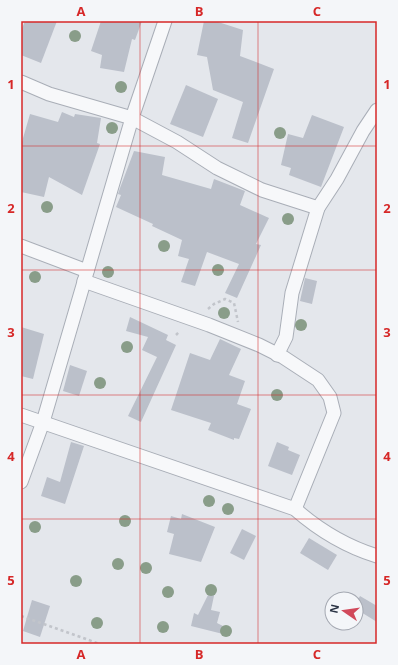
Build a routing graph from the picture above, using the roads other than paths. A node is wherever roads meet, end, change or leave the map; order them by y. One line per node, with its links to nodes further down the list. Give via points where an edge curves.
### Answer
1 (165, 21): 4 (street)
2 (21, 82): 4 (street, via 55,96)
3 (377, 110): 5 (street)
4 (132, 118): 5 (street, via 177,142 217,168 255,186); 7 (street)
5 (318, 208): 8 (street, via 292,293 286,337)
6 (21, 246): 7 (street)
7 (86, 276): 8 (street); 10 (street)
8 (277, 355): 12 (street, via 318,380 330,397 334,414)
9 (21, 415): 10 (street)
10 (43, 422): 11 (street); 12 (street)
11 (21, 482)
12 (295, 509): 13 (street, via 328,535 353,548)
13 (377, 556)

